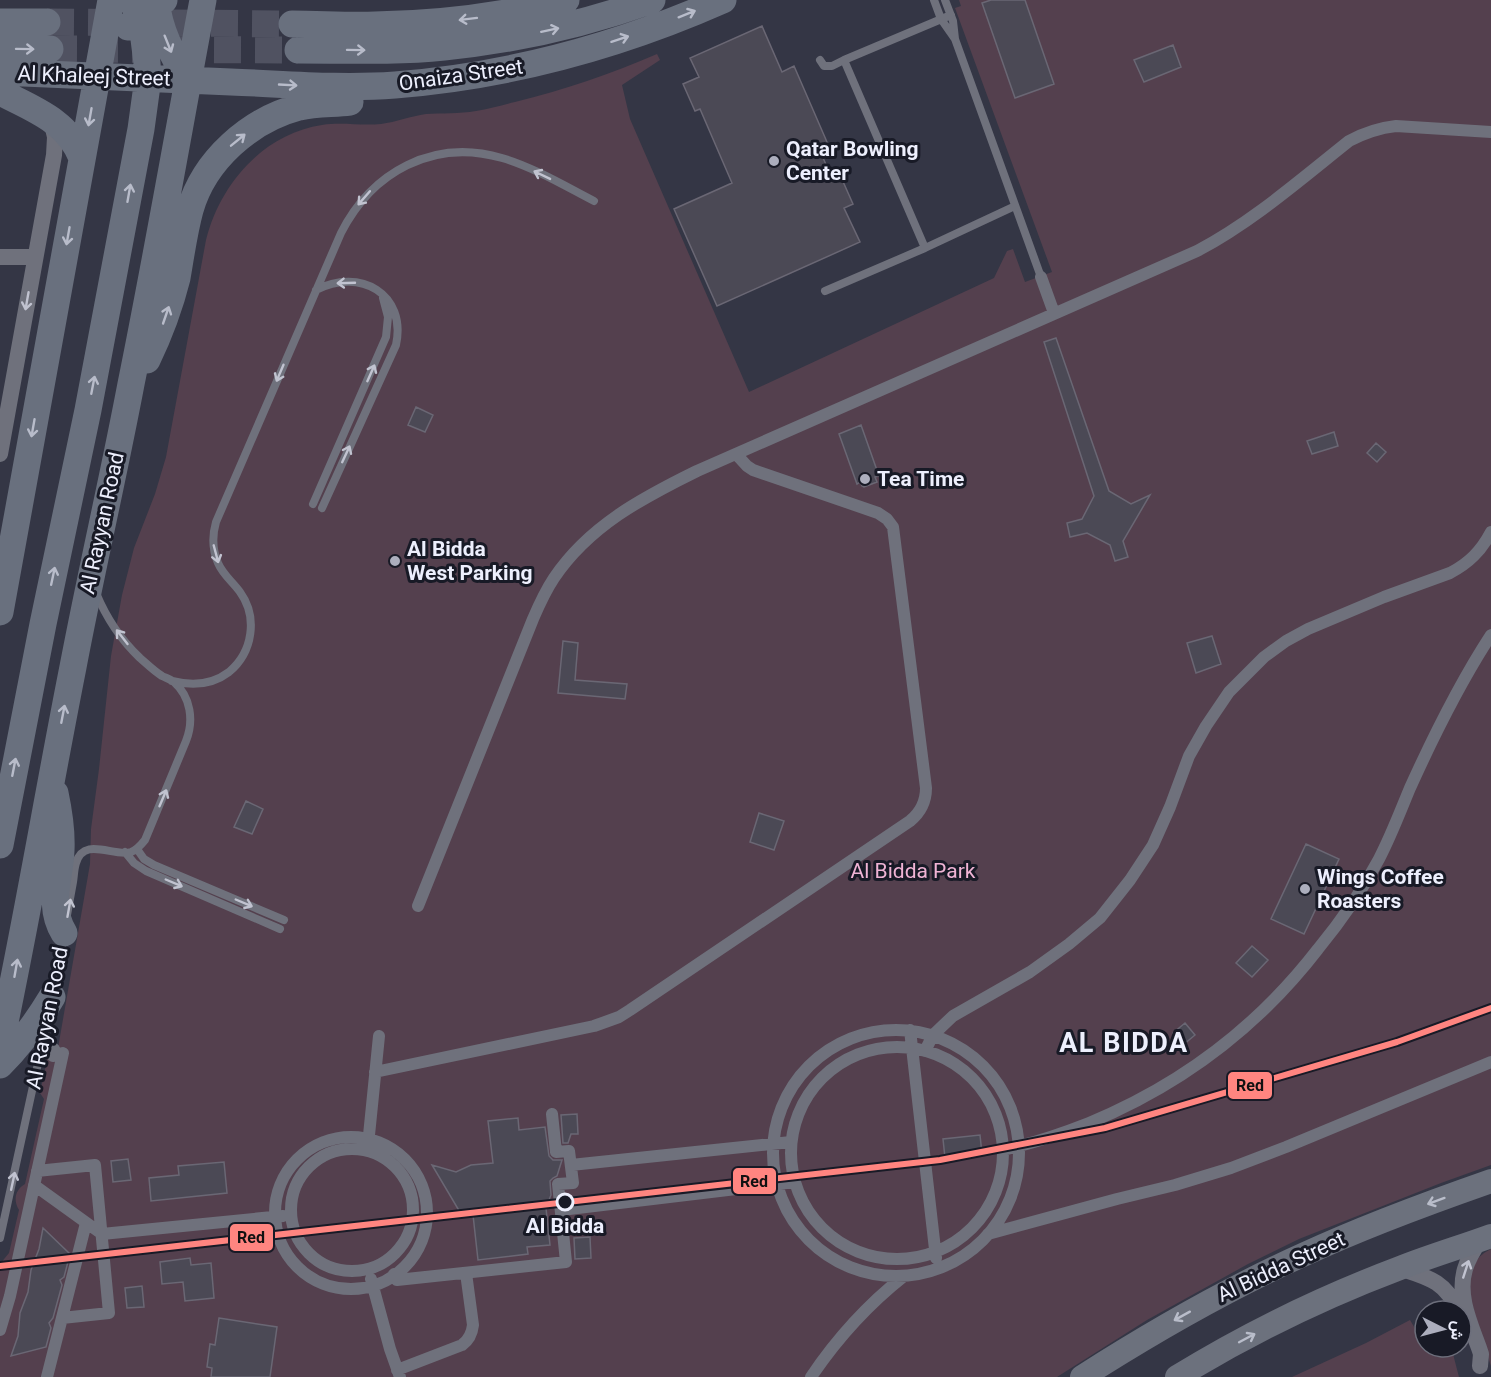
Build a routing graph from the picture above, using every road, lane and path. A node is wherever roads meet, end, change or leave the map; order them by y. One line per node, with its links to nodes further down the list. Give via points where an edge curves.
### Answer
1 (111, 0): 19 (main road)
2 (203, 0): 21 (main road, Al Rayyan Road)
3 (566, 0): 4 (main road, Onaiza Street, one-way to 4, via 465,20 373,25 295,37 372,50 482,42 560,28)
4 (652, 0)
5 (723, 0): 22 (main road, Onaiza Street, one-way to 5, via 488,74 581,52)
6 (934, 0): 10 (lane)
7 (945, 0): 9 (lane)
8 (150, 4): 19 (main road, via 114,44); 20 (main road); 21 (main road, one-way to 21)
9 (951, 15): 10 (lane); 13 (lane)
10 (941, 19): 13 (lane); 17 (lane)
11 (0, 22): 12 (main road)
12 (47, 22)
13 (955, 39): 28 (lane)
14 (0, 48): 15 (main road, Al Khaleej Street, one-way to 15)
15 (50, 49)
16 (820, 60): 17 (lane, via 828,67)
17 (844, 60): 29 (lane)
18 (0, 72): 19 (main road, Al Khaleej Street)
19 (97, 76): 20 (main road, Al Khaleej Street); 26 (main road, one-way to 26)
20 (148, 78): 21 (main road, Al Khaleej Street); 47 (main road, one-way to 20, via 107,316)
21 (188, 80): 22 (main road, Onaiza Street, one-way to 22, via 354,86); 36 (main road, Al Rayyan Road)
22 (441, 80): 36 (main road, one-way to 22, via 166,314 195,196 210,168 226,150 256,126 284,112 318,104 375,99)
23 (0, 92): 24 (main road)
24 (51, 119): 26 (main road, via 73,140); 31 (street, via 54,155)
25 (1491, 132): 35 (street, via 1396,126 1365,133 1219,239)
26 (82, 158): 41 (main road, one-way to 41)
27 (594, 201): 33 (lane, one-way to 33, via 503,158 468,152 433,156 385,178 359,203)
28 (1015, 206): 29 (lane); 32 (lane)
29 (925, 248): 34 (lane)
30 (0, 257): 31 (street)
31 (35, 257): 37 (street, one-way to 37)
32 (1041, 277): 35 (street)
33 (316, 290): 39 (lane, one-way to 33, via 398,336 397,318 390,302 377,290 351,281); 45 (lane, one-way to 45, via 213,533 218,565 248,607 251,627 246,649 234,668 216,680 194,685)
34 (825, 291)
35 (1054, 313): 38 (street)
36 (131, 387): 42 (main road, Al Rayyan Road)
37 (0, 454)
38 (736, 454): 50 (street, via 668,485 615,517 581,545 553,579 533,619); 62 (street, via 753,470 878,513 893,527 926,788 921,810 619,1017 594,1026)
39 (317, 506)
40 (1491, 532): 54 (street, via 1480,551 1461,567 1308,629 1264,657 1229,692 1206,726 1189,756 1153,845 1100,918 1050,959 953,1016)
41 (5, 565): 43 (main road)
42 (90, 579): 45 (lane, one-way to 42, via 140,657 118,633); 46 (main road, Al Rayyan Road, one-way to 42)
43 (0, 612)
44 (1491, 635): 67 (street, via 1440,724 1360,892 1283,991 1224,1046 1159,1089 1101,1118)
45 (172, 681): 48 (lane, one-way to 45, via 147,835 189,734 188,704)
46 (51, 778): 51 (main road, via 61,835 55,909); 56 (main road, Al Rayyan Road, one-way to 46)
47 (0, 845)
48 (137, 849): 49 (lane, Al Rayyan Road); 49 (lane, via 154,865 282,925 146,871)
49 (125, 852): 51 (lane, Al Rayyan Road, one-way to 49, via 77,859 91,849)
50 (418, 906)
51 (64, 933): 52 (lane, Al Rayyan Road)
52 (52, 997): 61 (main road, via 26,1036); 82 (lane, Al Rayyan Road, one-way to 52)
53 (910, 1030): 54 (street); 57 (street); 65 (street, via 861,1034 818,1058 787,1096)
54 (933, 1035): 59 (street); 67 (street, via 970,1054 999,1084 1013,1114)
55 (379, 1036): 62 (street)
56 (0, 1046)
57 (912, 1048): 59 (street); 64 (street, via 881,1048 838,1064 806,1098); 84 (street)
58 (54, 1049): 70 (street, via 53,1056 63,1053)
59 (925, 1051): 68 (street, via 961,1068 980,1088 994,1111)
60 (1491, 1062): 81 (street, via 1231,1168)
61 (0, 1065)
62 (375, 1072): 66 (street)
63 (552, 1113): 69 (street, via 556,1152 569,1151)
64 (791, 1142): 65 (street); 72 (street)
65 (773, 1144): 69 (street); 73 (street)
66 (368, 1145): 75 (street, via 397,1169 410,1190); 77 (street, via 333,1152 313,1164 298,1181); 78 (street, via 343,1137 308,1150 283,1179)
67 (1019, 1147): 68 (street); 81 (street, via 1012,1194)
68 (1002, 1150): 84 (street, via 999,1179 988,1205 960,1237)
69 (571, 1166): 76 (street, via 573,1183 558,1184)
70 (37, 1171): 74 (street); 80 (street, via 95,1165)
71 (1491, 1181): 100 (main road, Al Bidda Street, one-way to 100, via 1364,1228 1268,1271 1212,1299)
72 (795, 1182): 73 (street); 84 (street, via 816,1221 850,1248 892,1259)
73 (777, 1184): 76 (street); 90 (street, via 790,1216 824,1253 854,1269)
74 (34, 1185): 79 (street); 94 (street)
75 (424, 1201): 86 (street, via 413,1213 402,1246 386,1261); 89 (street, via 425,1225 418,1248)
76 (561, 1210): 88 (street, via 566,1262)
77 (291, 1215): 78 (street); 86 (street, via 297,1237 320,1263 342,1271)
78 (275, 1217): 80 (street); 91 (street, via 286,1252 312,1278 336,1287)
79 (86, 1223): 80 (street); 93 (street)
80 (102, 1234): 93 (street, via 109,1313)
81 (988, 1234): 87 (street, via 965,1255)
82 (0, 1238)
83 (1485, 1238): 85 (main road); 96 (street, one-way to 83, via 1481,1354 1462,1289 1465,1269)
84 (935, 1251): 87 (street)
85 (1399, 1268): 92 (street, via 1441,1285); 101 (main road, one-way to 85, via 1301,1310)
86 (368, 1269): 91 (street)
87 (937, 1269): 90 (street)
88 (466, 1273): 89 (street, via 397,1280); 97 (street, via 473,1325 469,1339)
89 (394, 1274): 91 (street)
90 (904, 1276): 99 (street, via 856,1318)
91 (373, 1285): 97 (street)
92 (1452, 1299)
93 (62, 1318): 98 (street)
94 (0, 1330)
95 (1473, 1355): 96 (street)
96 (1482, 1371)
97 (398, 1373)
98 (47, 1377)
99 (811, 1377)
100 (1082, 1377)
101 (1177, 1377)

